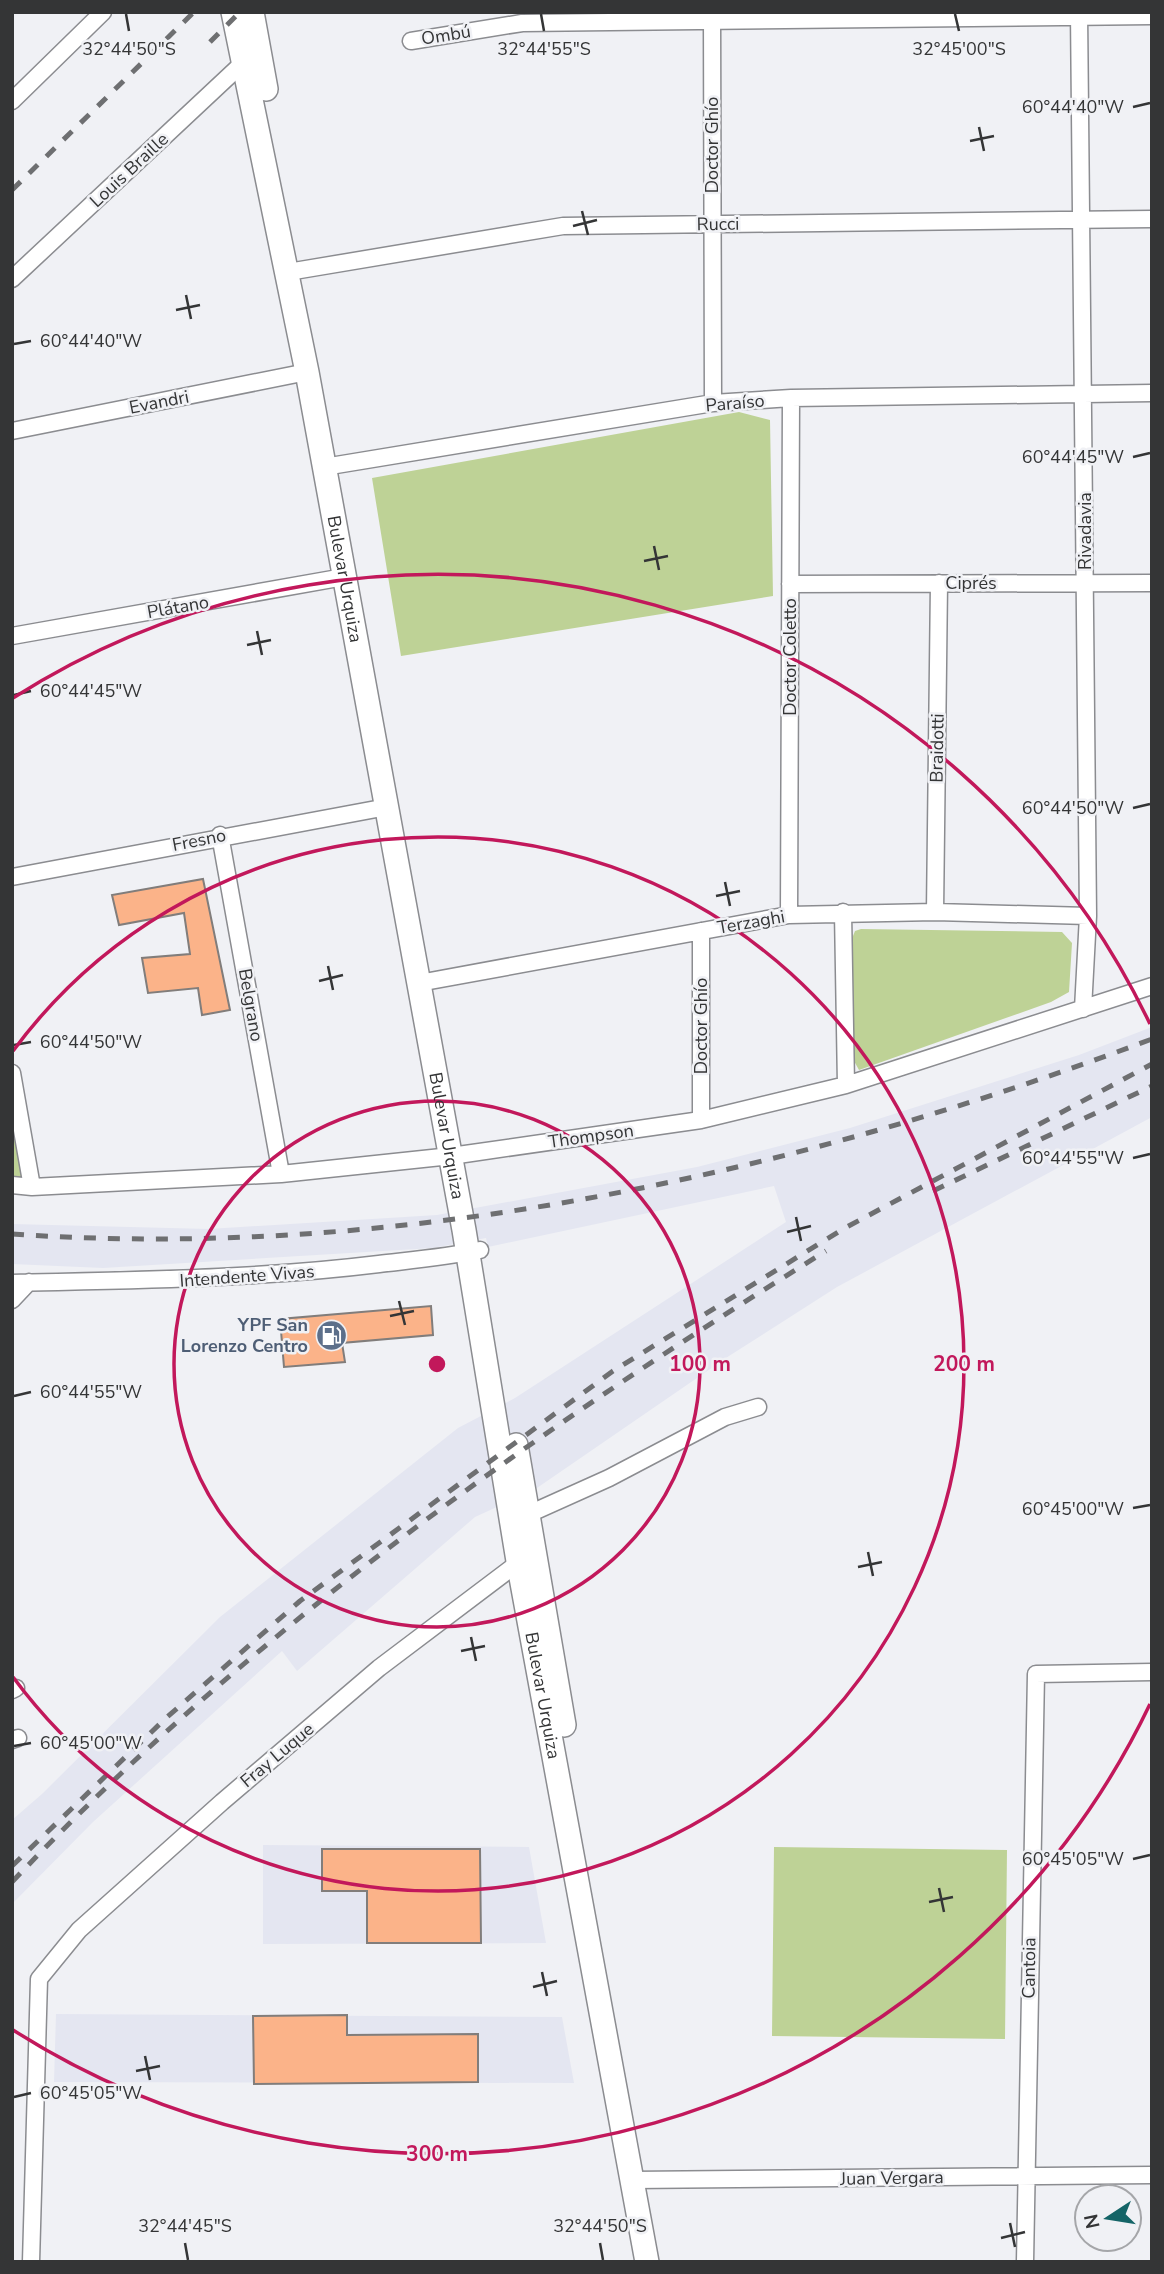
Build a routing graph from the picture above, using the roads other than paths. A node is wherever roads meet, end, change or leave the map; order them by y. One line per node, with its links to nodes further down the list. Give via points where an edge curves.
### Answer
1 (103, 12): 8 (street)
2 (1079, 14): 3 (street, Ombú); 4 (street, Ombú); 10 (street, Rivadavia)
3 (712, 16): 6 (street, Ombú, via 523,23); 11 (street, Doctor Ghío)
4 (1152, 16)
5 (248, 18): 7 (main road, Bulevar Urquiza); 12 (main road, Bulevar Urquiza)
6 (411, 41)
7 (245, 61): 12 (main road, Bulevar Urquiza); 13 (street, Louis Braille)
8 (12, 101)
9 (1152, 219): 10 (street, Rucci)
10 (1081, 220): 11 (street, Rucci); 16 (street, Rivadavia)
11 (712, 224): 12 (street, Rucci, via 564,226); 18 (street, Doctor Ghío)
12 (293, 271): 14 (main road, Bulevar Urquiza); 20 (main road, Bulevar Urquiza)
13 (12, 279)
14 (307, 372): 19 (street, Evandri); 20 (main road, Bulevar Urquiza)
15 (1152, 393): 16 (street, Paraíso)
16 (1084, 394): 17 (street, Paraíso); 24 (street, Rivadavia)
17 (791, 398): 18 (street, Paraíso); 22 (street, Doctor Coletto)
18 (713, 403): 20 (street, Paraíso)
19 (12, 432)
20 (329, 466): 21 (main road, Bulevar Urquiza); 35 (main road, Bulevar Urquiza)
21 (344, 577): 26 (street, Plátano); 27 (main road, Bulevar Urquiza)
22 (790, 583): 23 (street, Ciprés); 32 (street, Doctor Coletto)
23 (939, 583): 24 (street, Ciprés); 31 (street, Braidotti)
24 (1085, 583): 25 (street, Ciprés); 33 (street, Rivadavia)
25 (1152, 583)
26 (12, 636)
27 (387, 807): 28 (street, Fresno); 35 (main road, Bulevar Urquiza)
28 (220, 835): 29 (street, Fresno); 42 (street, Belgrano)
29 (12, 877)
30 (842, 912): 31 (street, Terzaghi); 32 (street, Terzaghi); 39 (street)
31 (935, 912): 33 (street, Terzaghi)
32 (789, 915): 34 (street, Terzaghi)
33 (1088, 916): 37 (street, Rivadavia)
34 (701, 931): 35 (street, Terzaghi); 40 (street, Doctor Ghío)
35 (424, 982): 41 (main road, Bulevar Urquiza)
36 (1152, 986): 37 (street, Thompson)
37 (1083, 1009): 39 (street, Thompson)
38 (12, 1073): 44 (street)
39 (846, 1085): 40 (street, Thompson)
40 (701, 1120): 41 (street, Thompson)
41 (456, 1155): 42 (street, Thompson); 45 (main road, Bulevar Urquiza)
42 (281, 1174): 44 (street, Thompson)
43 (12, 1185): 44 (street, Thompson)
44 (32, 1187)
45 (474, 1252): 46 (street, Intendente Vivas, via 334,1270 187,1280); 50 (main road, Bulevar Urquiza)
46 (29, 1282): 47 (street, Intendente Vivas); 48 (street)
47 (12, 1283)
48 (12, 1300)
49 (758, 1407): 50 (street, via 725,1417 609,1479)
50 (519, 1519): 51 (main road, Bulevar Urquiza)
51 (526, 1557): 55 (main road, Bulevar Urquiza); 56 (street, Fray Luque, via 379,1668 222,1802 79,1930 39,1979)
52 (1152, 1672): 54 (street, Cantoia, via 1036,1674)
53 (1152, 2175): 54 (street, Juan Vergara)
54 (1025, 2176): 55 (street, Juan Vergara); 59 (street, Cantoia)
55 (639, 2180): 57 (main road, Bulevar Urquiza); 58 (main road, Bulevar Urquiza)
56 (32, 2262)
57 (647, 2262)
58 (662, 2262)
59 (1025, 2262)

